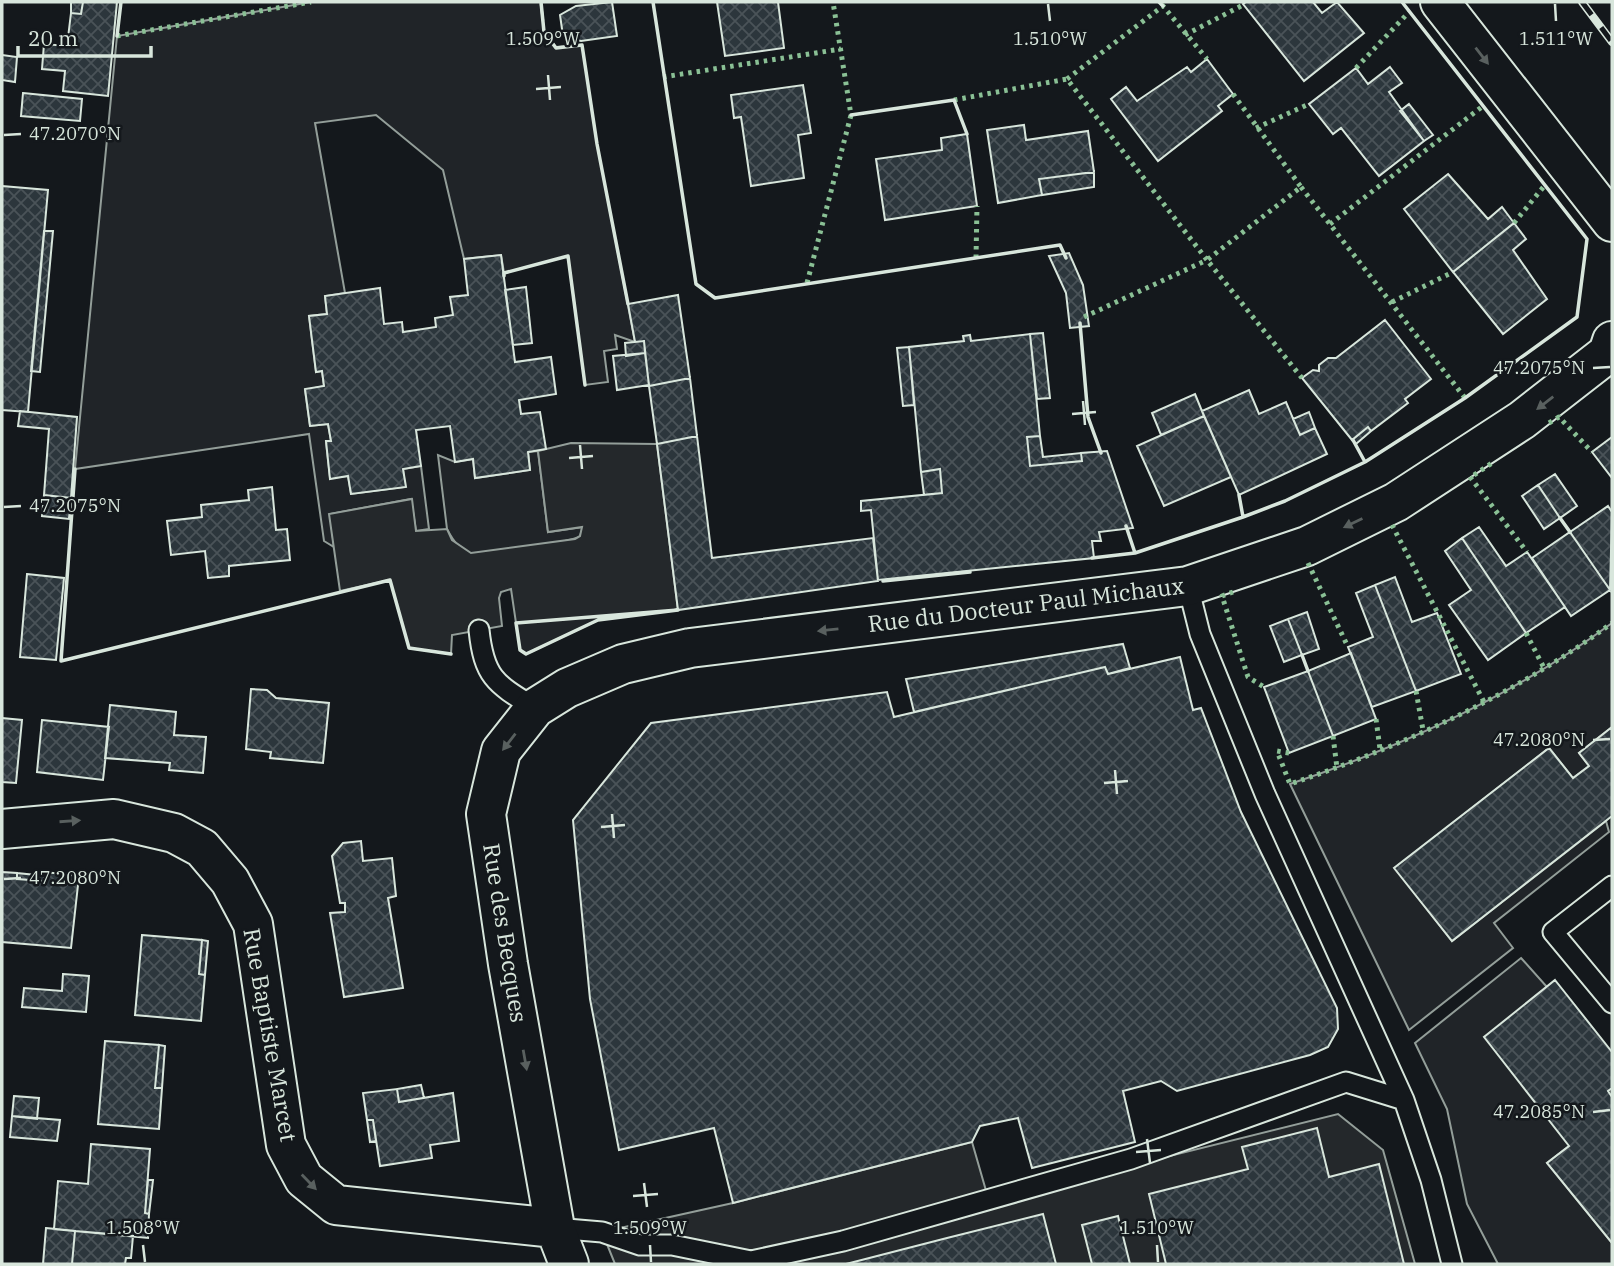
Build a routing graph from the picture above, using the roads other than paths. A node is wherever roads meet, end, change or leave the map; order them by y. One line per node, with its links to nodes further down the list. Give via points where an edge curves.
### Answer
1 (1440, 2): 2 (street, one-way to 2)
2 (1612, 222)
3 (1612, 341): 4 (street, Rue du Docteur Paul Michaux, one-way to 4, via 1608,354 1522,421 1396,502 1307,546)
4 (1188, 586): 6 (street, Rue du Docteur Paul Michaux, one-way to 6, via 764,637); 11 (lane, via 1200,634 1265,794)
5 (480, 630): 7 (lane, via 482,659 500,686)
6 (623, 664): 7 (street, Rue des Becques, via 567,688)
7 (535, 708): 12 (street, Rue des Becques, one-way to 12, via 501,751 486,814)
8 (2, 829): 12 (street, Rue Baptiste Marcet, one-way to 12, via 114,819 174,833 202,848 230,881 253,924 286,1145 303,1179 336,1205)
9 (1612, 886): 10 (lane, via 1553,932)
10 (1612, 1003)
11 (1404, 1100): 12 (lane, via 1346,1082 1131,1159 843,1241 751,1261 672,1245 640,1245 602,1232); 14 (lane)
12 (555, 1228): 13 (street, Rue des Becques)
13 (569, 1264)
14 (1452, 1264)

